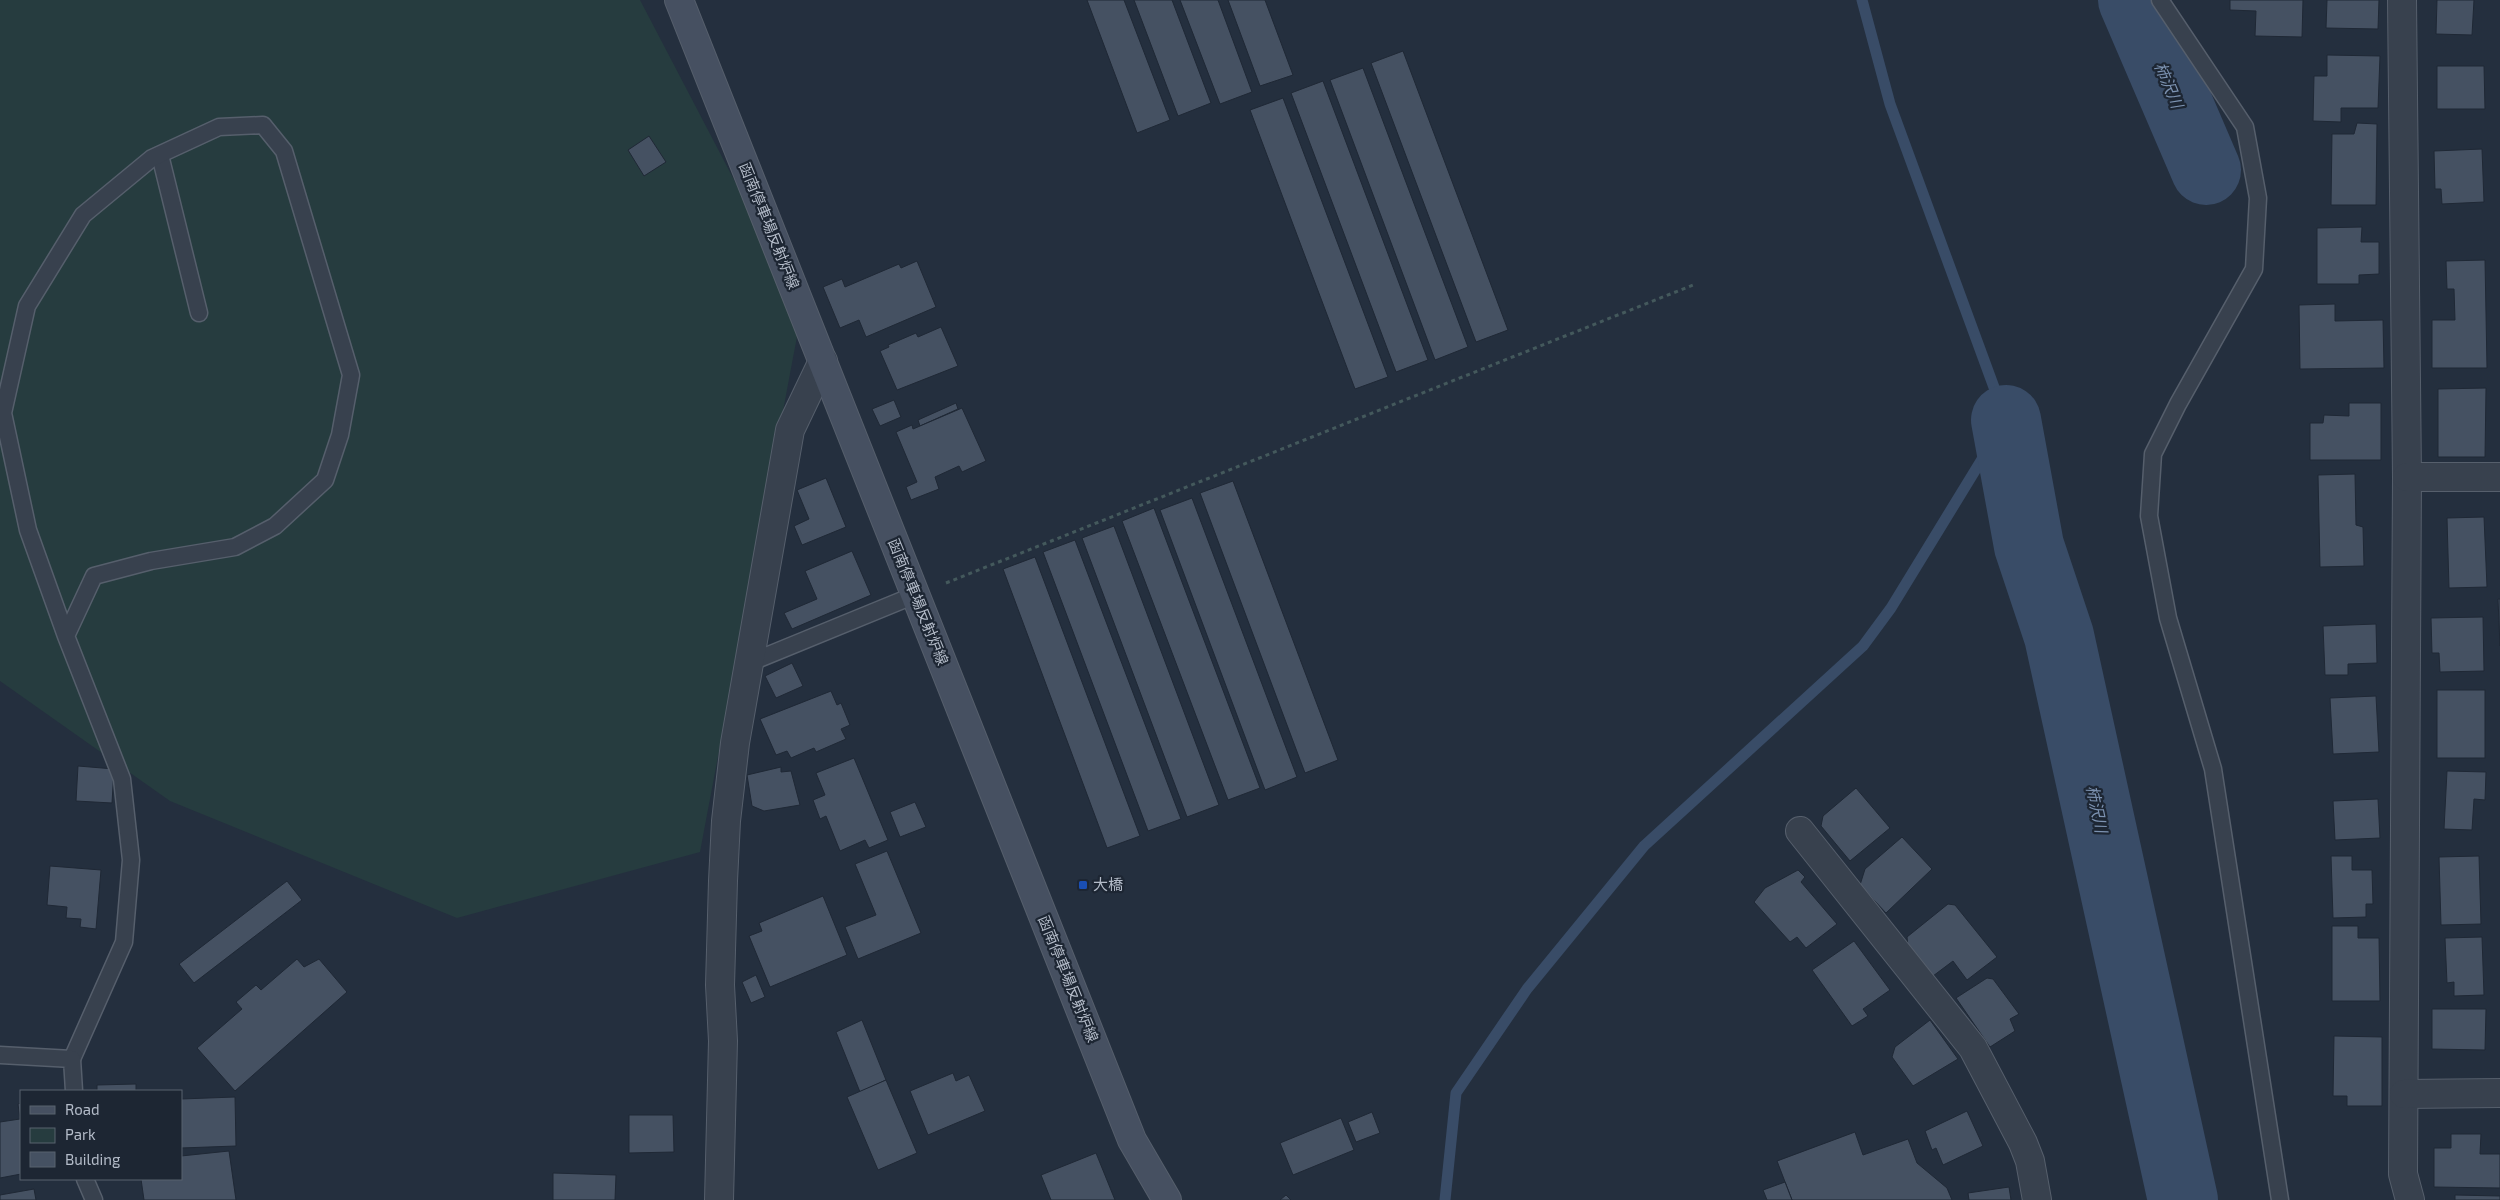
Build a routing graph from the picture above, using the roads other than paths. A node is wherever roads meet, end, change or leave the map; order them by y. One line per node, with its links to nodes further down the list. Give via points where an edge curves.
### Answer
1 (679, 0): 6 (main road, 函南停車場反射炉線)
2 (2160, 0): 23 (lane, via 2245,127 2258,198 2254,269 2153,454 2149,516 2168,618 2213,769)
3 (2402, 0): 7 (street)
4 (160, 155): 5 (lane); 10 (lane, via 83,215 27,306 3,412 28,530); 10 (lane, via 219,127 263,124 284,151 351,375 340,435 325,480 275,526 235,547 151,561 94,576)
5 (200, 313)
6 (823, 361): 9 (main road, 函南停車場反射炉線); 11 (street, via 790,430)
7 (2407, 477): 8 (street); 17 (street)
8 (2500, 477)
9 (916, 595): 11 (lane); 21 (main road, 函南停車場反射炉線, via 1132,1140)
10 (66, 636): 14 (lane, via 122,779 131,860 124,942)
11 (749, 663): 20 (street, via 735,743 725,851 720,986 723,1041)
12 (1800, 831): 22 (street, via 1973,1048 2023,1143 2030,1161)
13 (0, 1055): 14 (lane)
14 (72, 1059): 15 (lane)
15 (74, 1090)
16 (2500, 1093): 17 (street)
17 (2404, 1094): 24 (street, via 2404,1174)
18 (85, 1180): 19 (lane)
19 (94, 1200)
20 (719, 1200)
21 (1167, 1200)
22 (2037, 1200)
23 (2280, 1200)
24 (2410, 1200)

